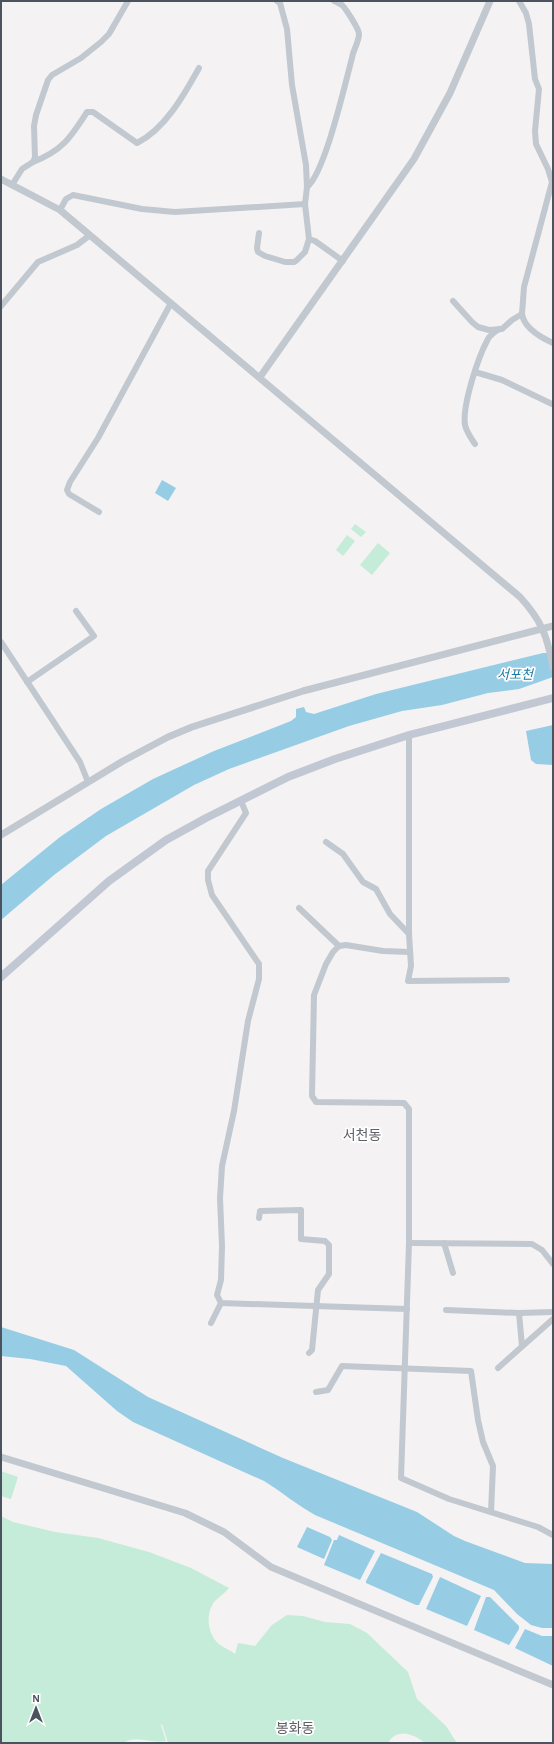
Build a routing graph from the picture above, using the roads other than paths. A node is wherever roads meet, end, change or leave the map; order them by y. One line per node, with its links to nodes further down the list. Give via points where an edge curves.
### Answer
1 (128, 1): 7 (street, via 109,34 101,42 48,80 35,120)
2 (277, 1): 11 (street, via 280,3 287,29 292,85 306,165)
3 (334, 1): 11 (street, via 343,6 358,29 359,35 320,167 313,182)
4 (490, 1): 17 (street, via 450,93 414,159)
5 (519, 1): 9 (street, via 529,24 535,79 539,89 536,144)
6 (199, 68): 7 (street, via 180,104 147,139 137,143 93,112 88,112 60,148 49,156)
7 (33, 162): 10 (street, via 22,170)
8 (1, 179): 10 (street)
9 (552, 182): 21 (street, via 524,287)
10 (12, 185): 13 (street)
11 (307, 187): 12 (street)
12 (305, 204): 13 (street, via 175,212 142,209 73,194 66,199); 16 (street)
13 (60, 210): 15 (street)
14 (259, 233): 16 (street, via 258,252 285,262 297,260 305,252)
15 (90, 235): 19 (street); 20 (street, via 77,245 38,262)
16 (309, 239): 17 (street)
17 (343, 261): 25 (street)
18 (453, 302): 22 (street, via 478,327)
19 (171, 303): 25 (street); 28 (street, via 67,490 69,494)
20 (1, 306)
21 (522, 314): 22 (street); 23 (street, via 535,333)
22 (499, 329): 24 (street, via 488,340)
23 (553, 343)
24 (475, 372): 26 (street, via 502,380); 27 (street, via 470,387 465,424 467,433)
25 (260, 377): 31 (street, via 520,597 532,610)
26 (552, 404)
27 (475, 444)
28 (99, 512)
29 (76, 611): 34 (street, via 94,636)
30 (553, 626): 31 (street)
31 (543, 629): 33 (street); 37 (street, via 359,675 239,711 168,738)
32 (1, 642): 34 (street)
33 (553, 667)
34 (27, 682): 37 (street, via 80,762)
35 (553, 698): 36 (main road)
36 (409, 735): 38 (main road, via 335,758 288,777); 42 (street)
37 (88, 782): 39 (street)
38 (241, 801): 45 (main road, via 166,840 109,881); 52 (street, via 246,813 208,871 212,895 259,964 260,979 248,1021 234,1111 222,1166 221,1273 217,1296)
39 (1, 834)
40 (326, 842): 42 (street, via 343,854 363,882 376,889 390,914)
41 (299, 908): 43 (street)
42 (409, 934): 44 (street)
43 (339, 946): 44 (street); 48 (street, via 326,964 314,995 312,1096 316,1102 404,1103 409,1109)
44 (410, 952): 46 (street, via 408,981)
45 (1, 977)
46 (506, 980)
47 (259, 1218): 53 (street, via 260,1211 301,1210 301,1239 325,1240 329,1245 329,1274 318,1290)
48 (409, 1243): 49 (street); 54 (street)
49 (444, 1243): 50 (street, via 532,1244 542,1250); 51 (street)
50 (553, 1264)
51 (453, 1273)
52 (221, 1303): 53 (street); 59 (street)
53 (316, 1306): 54 (street); 61 (street, via 312,1350)
54 (406, 1309): 63 (street)
55 (446, 1310): 57 (street)
56 (553, 1312): 57 (street)
57 (520, 1313): 60 (street)
58 (553, 1319): 60 (street)
59 (211, 1323)
60 (522, 1346): 62 (street)
61 (309, 1353)
62 (498, 1368)
63 (405, 1369): 64 (street, via 342,1366 328,1390); 66 (street, via 401,1478 449,1499); 66 (street, via 471,1371 483,1442 493,1466)
64 (316, 1392)
65 (1, 1457): 68 (street, via 185,1513 224,1532 271,1567)
66 (491, 1512): 67 (street, via 538,1527)
67 (553, 1535)
68 (553, 1685)

